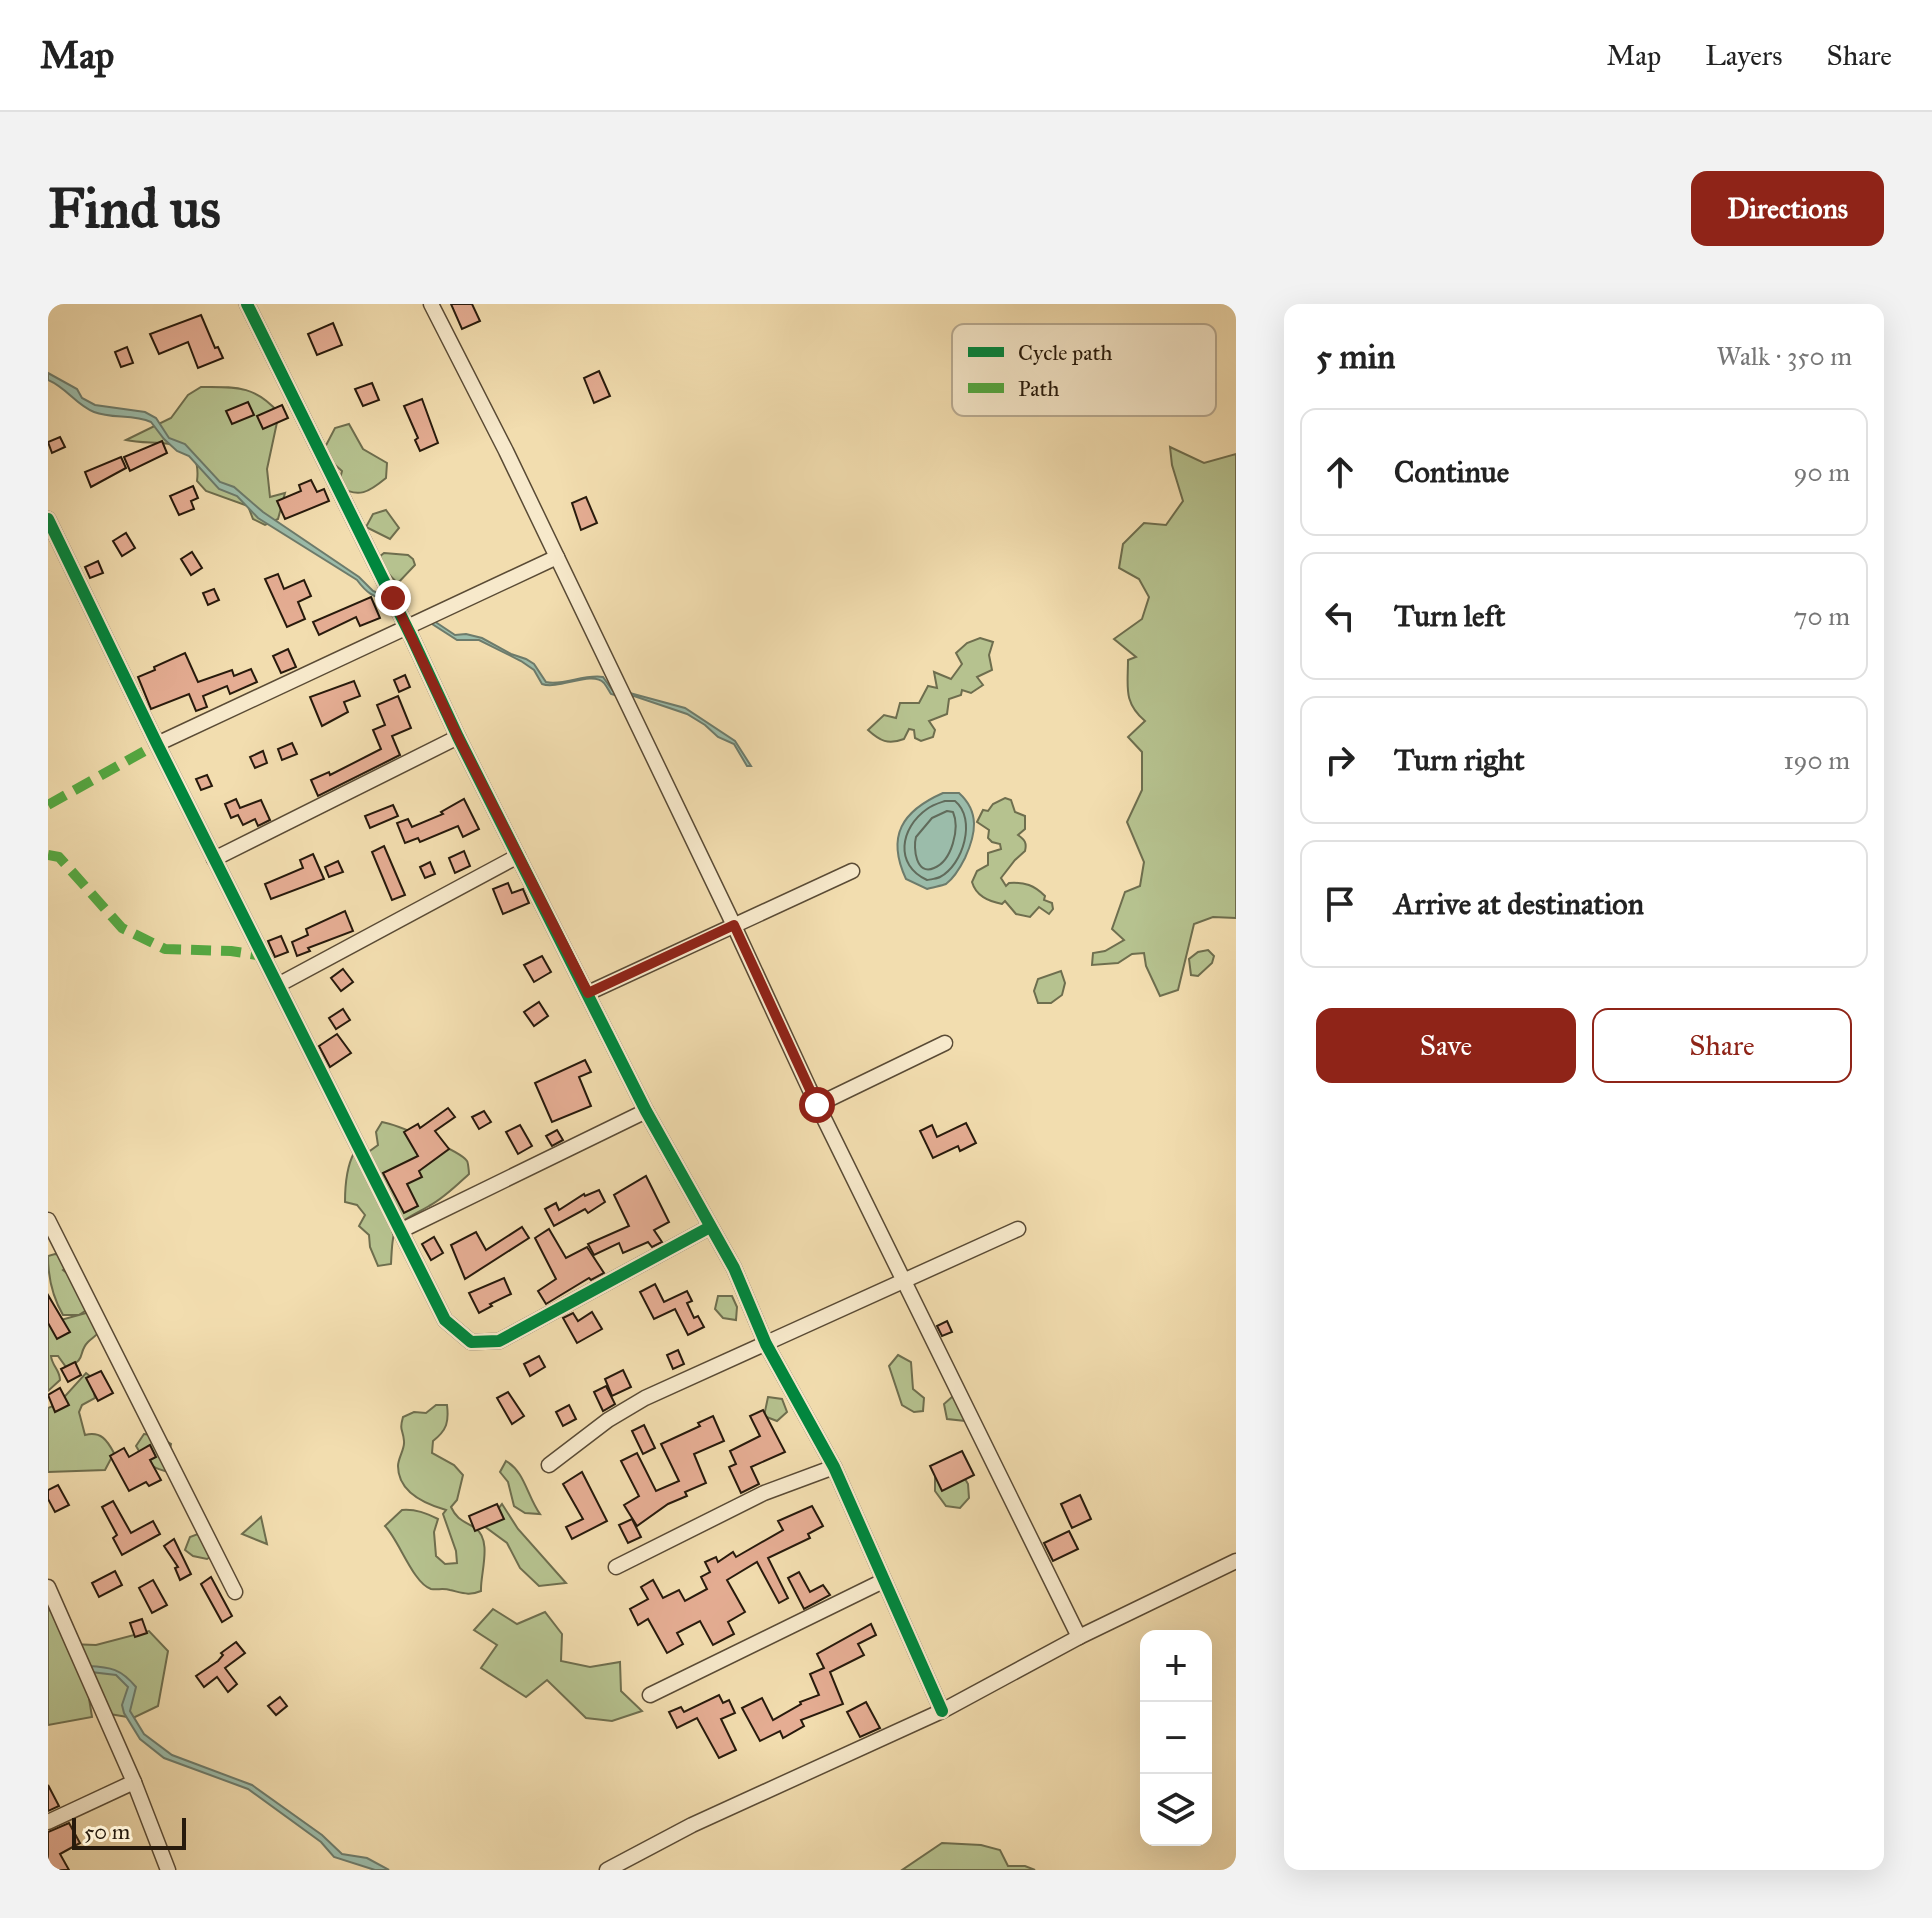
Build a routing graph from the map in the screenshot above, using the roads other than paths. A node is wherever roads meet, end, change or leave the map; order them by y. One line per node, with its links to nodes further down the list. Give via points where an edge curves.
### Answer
1 (247, 304): 5 (street)
2 (431, 304): 4 (street)
3 (48, 519): 7 (street)
4 (557, 557): 5 (street); 11 (street)
5 (407, 627): 6 (street); 7 (street)
6 (458, 737): 8 (street); 9 (street)
7 (157, 744): 9 (street)
8 (518, 856): 12 (street); 13 (street)
9 (214, 859): 12 (street)
10 (852, 871): 11 (street)
11 (734, 925): 13 (street); 15 (street)
12 (278, 985): 20 (street)
13 (588, 993): 16 (street)
14 (945, 1043): 15 (street)
15 (817, 1105): 21 (street)
16 (646, 1111): 18 (street); 20 (street)
17 (48, 1220): 29 (street)
18 (710, 1227): 20 (street, via 499,1341 471,1342 445,1320); 22 (street)
19 (1018, 1229): 21 (street)
20 (400, 1231)
21 (904, 1281): 22 (street); 30 (street)
22 (766, 1344): 23 (street, via 645,1398); 24 (street)
23 (549, 1465)
24 (834, 1467): 26 (street, via 764,1493); 27 (street)
25 (1236, 1561): 30 (street)
26 (616, 1567)
27 (883, 1581): 31 (street); 32 (street)
28 (48, 1587): 33 (street)
29 (235, 1592)
30 (1079, 1637): 32 (street)
31 (650, 1695)
32 (942, 1711): 36 (street, via 692,1825)
33 (134, 1782): 34 (street); 35 (street)
34 (48, 1822)
35 (168, 1870)
36 (607, 1870)

